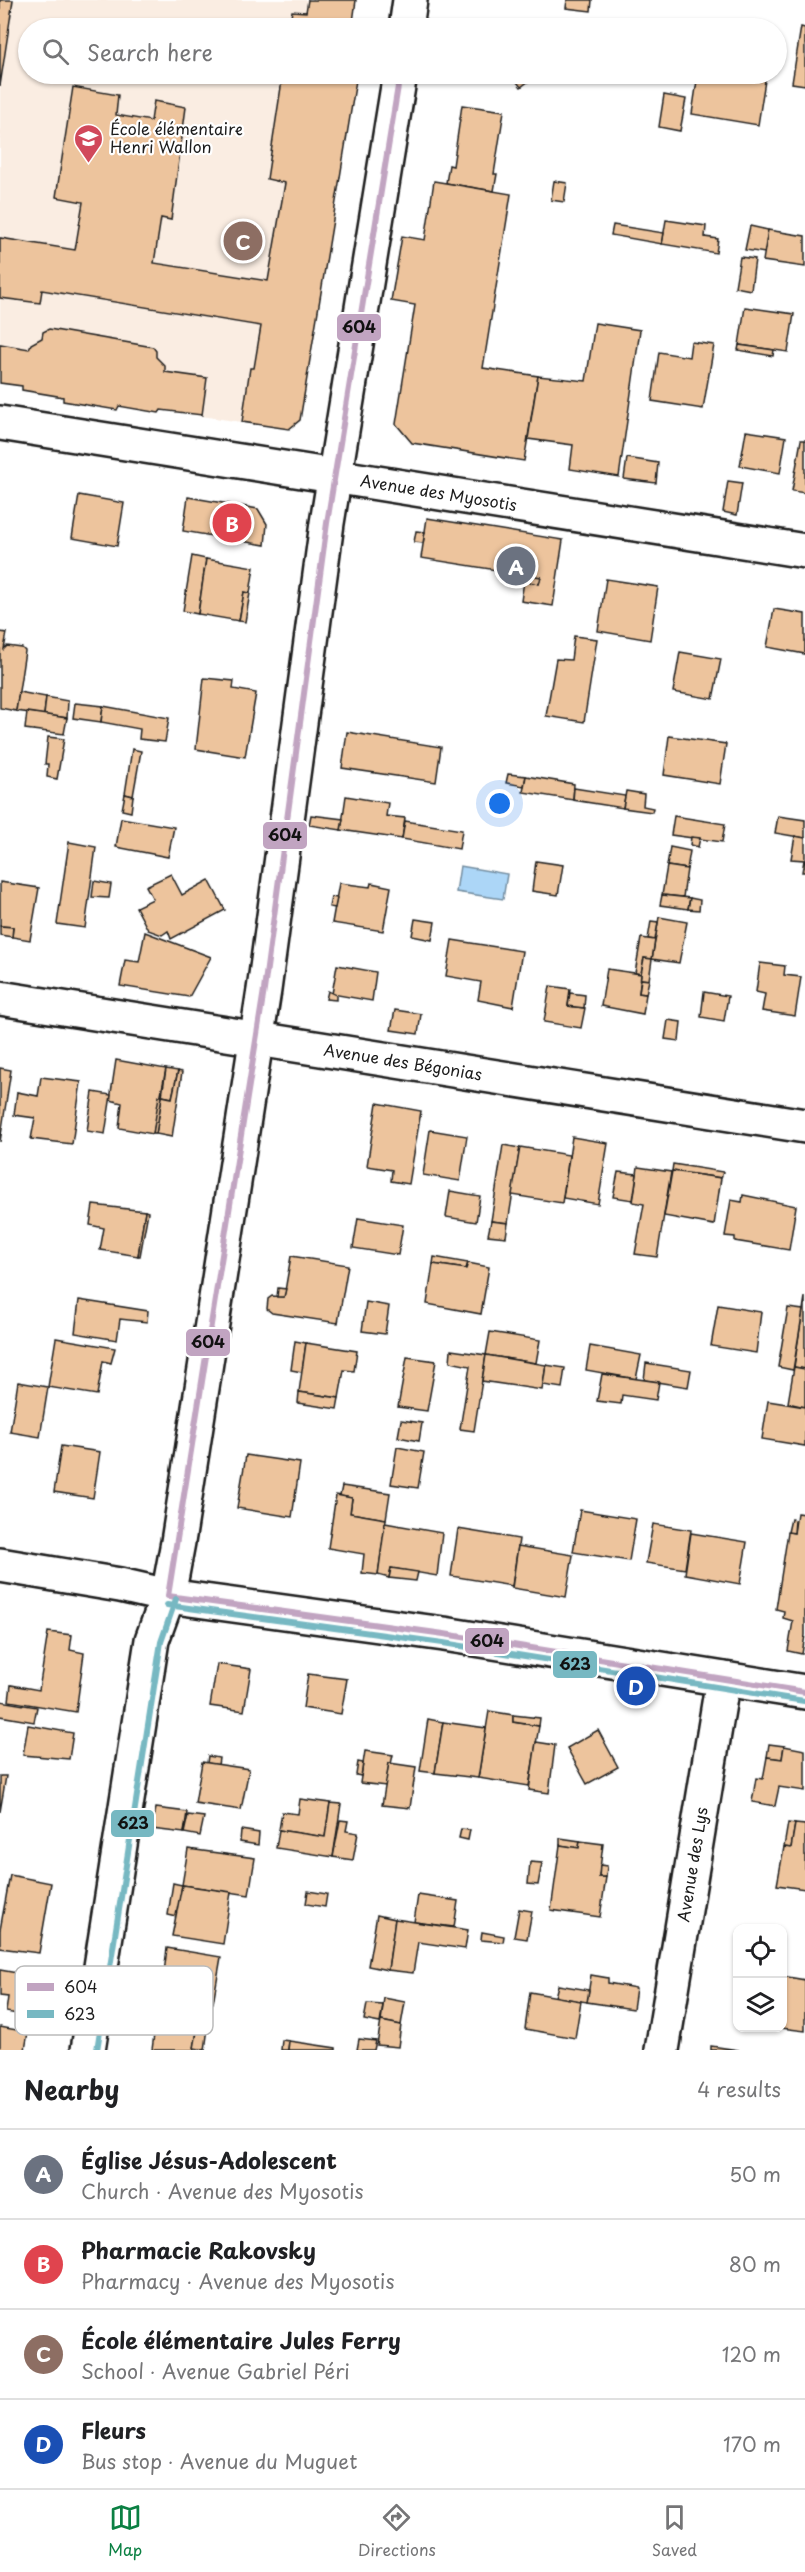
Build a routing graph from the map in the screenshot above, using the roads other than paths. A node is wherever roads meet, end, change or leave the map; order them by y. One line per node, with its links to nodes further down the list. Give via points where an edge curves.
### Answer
1 (410, 0): 2 (street)
2 (407, 18)
3 (398, 84): 5 (street)
4 (0, 423): 5 (street, Avenue des Myosotis)
5 (335, 475): 6 (street, Avenue des Myosotis); 8 (street)
6 (805, 551)
7 (0, 998): 8 (street, Avenue des Bégonias)
8 (256, 1038): 9 (street, Avenue des Bégonias); 11 (street)
9 (805, 1126)
10 (0, 1565): 11 (street)
11 (168, 1596): 12 (street, via 444,1634); 14 (street, via 152,1640)
12 (723, 1679): 13 (street); 17 (street, Avenue des Lys)
13 (805, 1692)
14 (101, 1966)
15 (90, 2035): 16 (street)
16 (88, 2050)
17 (662, 2050)

